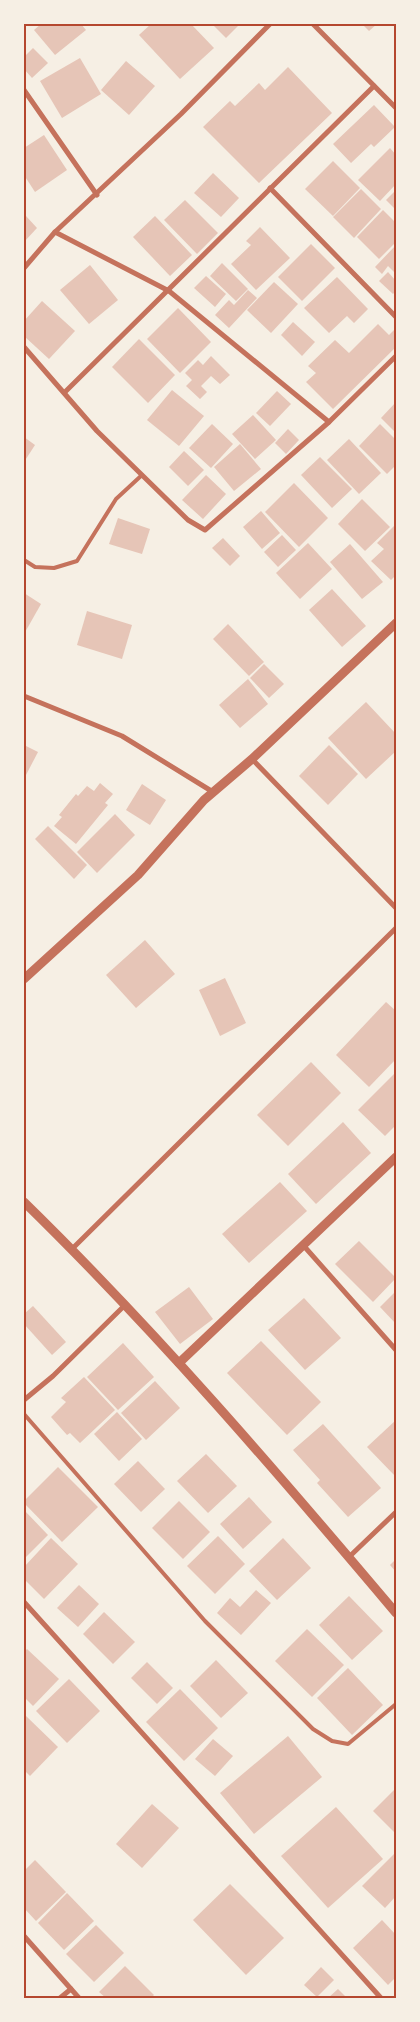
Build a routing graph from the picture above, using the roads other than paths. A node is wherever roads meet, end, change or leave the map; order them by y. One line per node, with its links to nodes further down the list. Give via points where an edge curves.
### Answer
1 (270, 24): 7 (street)
2 (313, 24): 3 (street)
3 (374, 86): 5 (street); 6 (street)
4 (24, 90): 7 (street)
5 (396, 108)
6 (270, 188): 10 (street); 11 (street)
7 (97, 195): 8 (street)
8 (55, 232): 9 (street); 10 (street)
9 (24, 268)
10 (169, 291): 14 (street); 15 (street)
11 (396, 317)
12 (24, 347): 14 (street)
13 (396, 356): 15 (street)
14 (65, 392): 16 (street, via 97,431)
15 (329, 422): 16 (street, via 205,530 188,520)
16 (142, 475): 17 (lane, via 116,499 76,561 54,568 35,567)
17 (24, 560)
18 (396, 623): 20 (street)
19 (24, 696): 21 (street, via 122,736)
20 (252, 759): 21 (street); 22 (street)
21 (213, 792): 24 (street, via 138,875)
22 (396, 908)
23 (396, 928): 28 (street)
24 (24, 979)
25 (396, 1157): 27 (street)
26 (24, 1202): 28 (street)
27 (303, 1245): 30 (street); 31 (street)
28 (72, 1249): 29 (street)
29 (124, 1306): 31 (street); 32 (street)
30 (396, 1350)
31 (179, 1363): 35 (street)
32 (24, 1400)
33 (24, 1414): 38 (lane, via 205,1621 313,1729 332,1741 348,1744)
34 (396, 1512): 35 (street)
35 (349, 1557): 37 (street)
36 (24, 1602): 43 (street)
37 (396, 1613)
38 (396, 1704)
39 (24, 1936): 40 (street)
40 (71, 1989): 41 (street); 42 (street)
41 (60, 1998)
42 (79, 1998)
43 (381, 1998)

